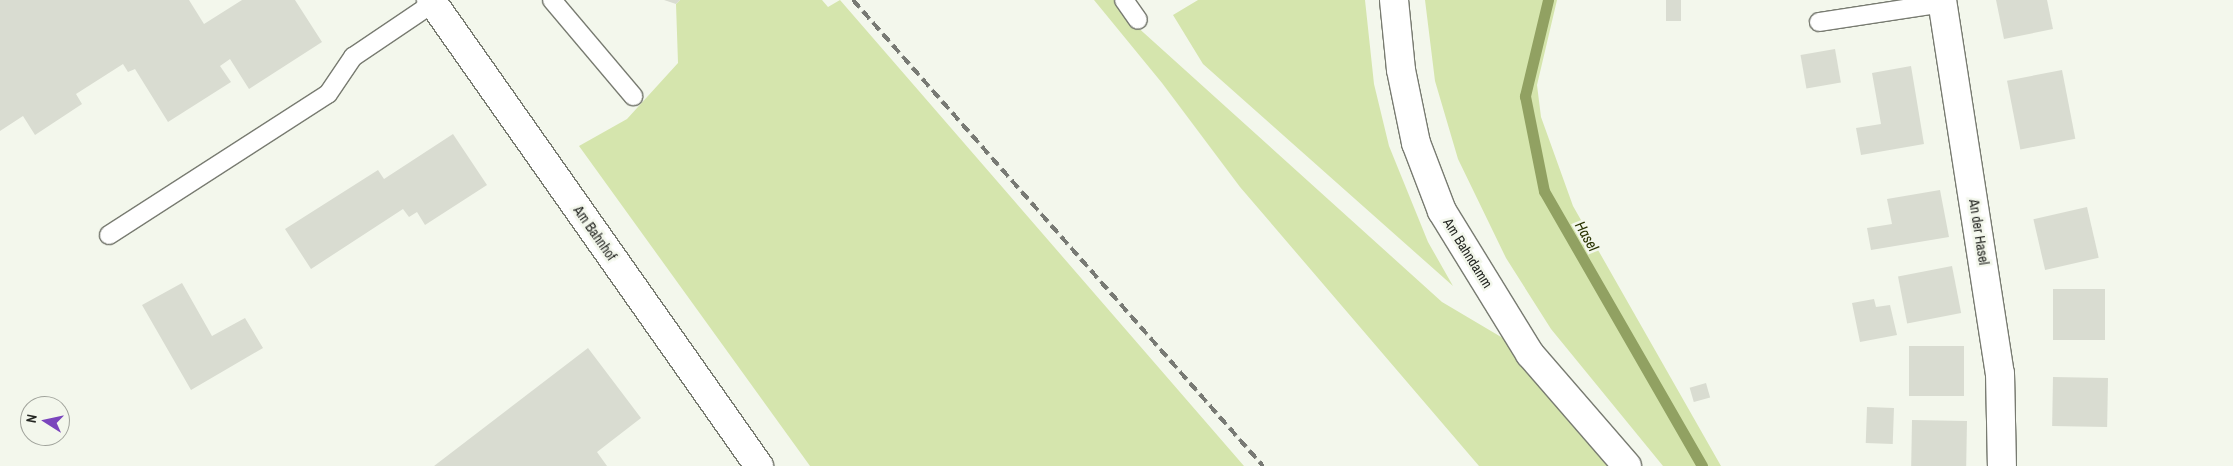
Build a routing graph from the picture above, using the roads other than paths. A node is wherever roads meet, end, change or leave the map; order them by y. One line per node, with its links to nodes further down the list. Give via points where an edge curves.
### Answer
1 (552, 0): 8 (lane)
2 (1124, 0): 6 (lane)
3 (1394, 0): 11 (street, Am Bahndamm, via 1401,70 1416,144 1442,212 1530,354)
4 (432, 1): 9 (lane, via 353,57 328,94); 10 (street, Am Bahnhof)
5 (1943, 2): 7 (lane); 12 (street, An der Hasel, via 2000,373)
6 (1138, 20)
7 (1819, 22)
8 (633, 96)
9 (110, 235)
10 (759, 466)
11 (1627, 466)
12 (2002, 466)

